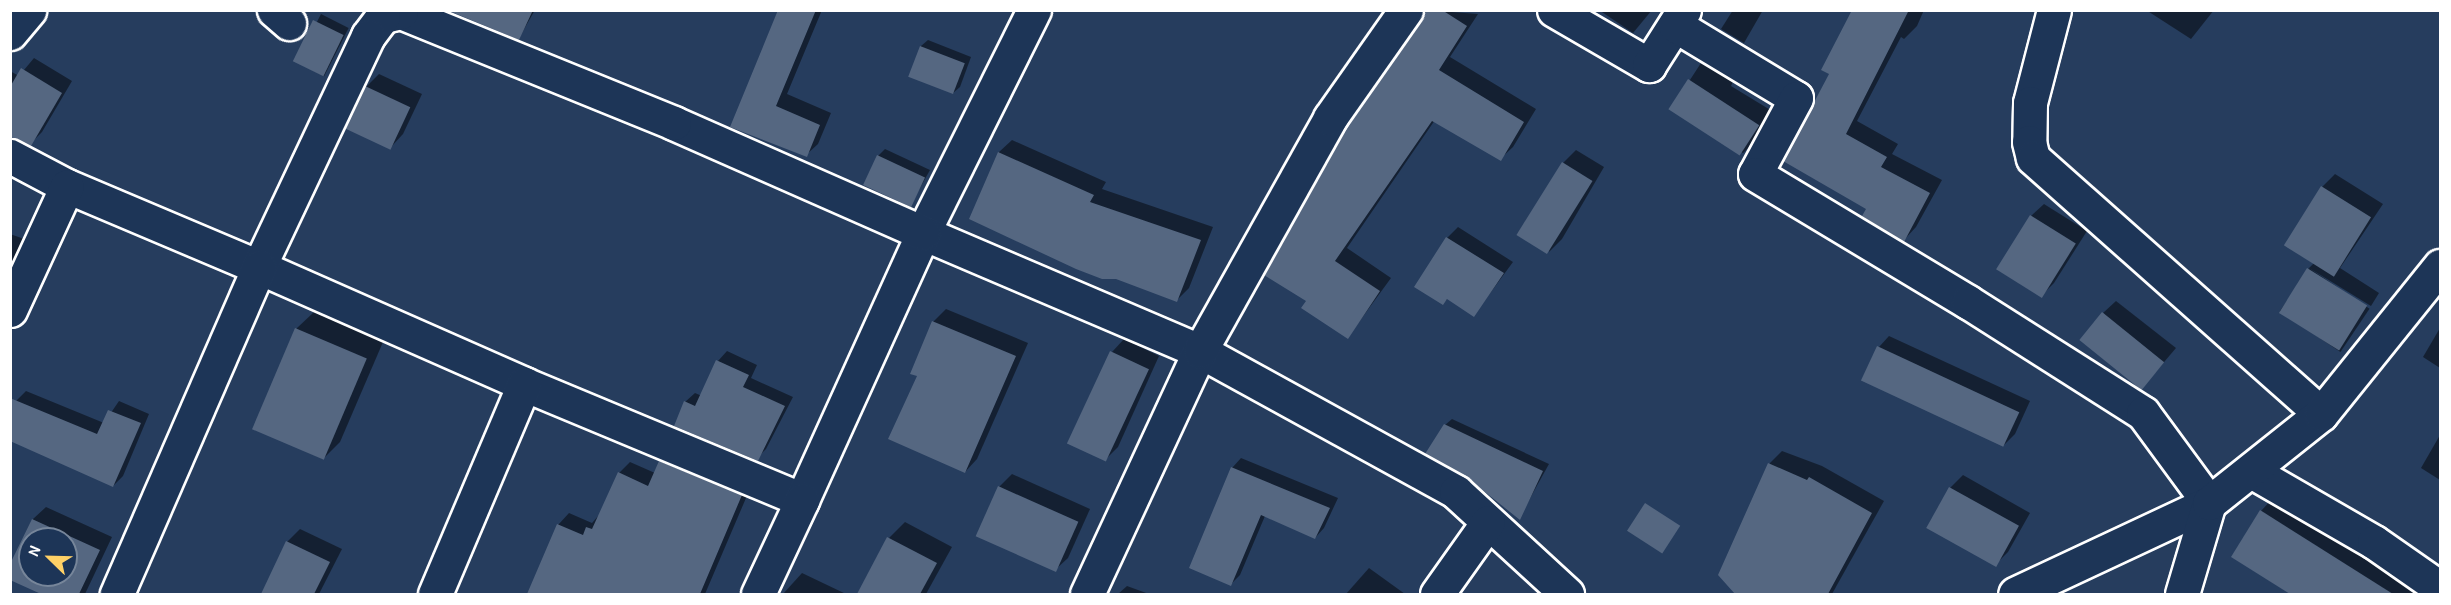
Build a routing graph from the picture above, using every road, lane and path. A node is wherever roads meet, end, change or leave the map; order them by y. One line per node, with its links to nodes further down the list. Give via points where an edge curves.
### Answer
1 (29, 10): 7 (street)
2 (1034, 10): 10 (street)
3 (1406, 10): 14 (street, via 1330,118)
4 (1554, 10): 6 (street, via 1649,65)
5 (2054, 10): 16 (street, via 2031,103 2029,142 2033,158)
6 (1680, 18): 19 (street, via 1796,99 1755,174 2142,413)
7 (10, 33)
8 (10, 156): 9 (street)
9 (67, 186): 12 (street); 13 (street)
10 (923, 233): 12 (street, via 674,123 401,12 383,16 368,36); 14 (street); 18 (street)
11 (2440, 266): 16 (street)
12 (260, 267): 15 (street); 22 (street)
13 (10, 310)
14 (1200, 351): 20 (street, via 1456,492); 25 (street)
15 (524, 384): 18 (street); 23 (street)
16 (2321, 414): 17 (street)
17 (2250, 471): 19 (street); 21 (street, via 2374,542)
18 (802, 500): 24 (street)
19 (2210, 503): 28 (street); 29 (street)
20 (1488, 522): 26 (street); 27 (street)
21 (2440, 588)
22 (117, 594)
23 (435, 594)
24 (759, 594)
25 (1087, 594)
26 (1437, 594)
27 (1568, 594)
28 (2015, 594)
29 (2182, 594)

